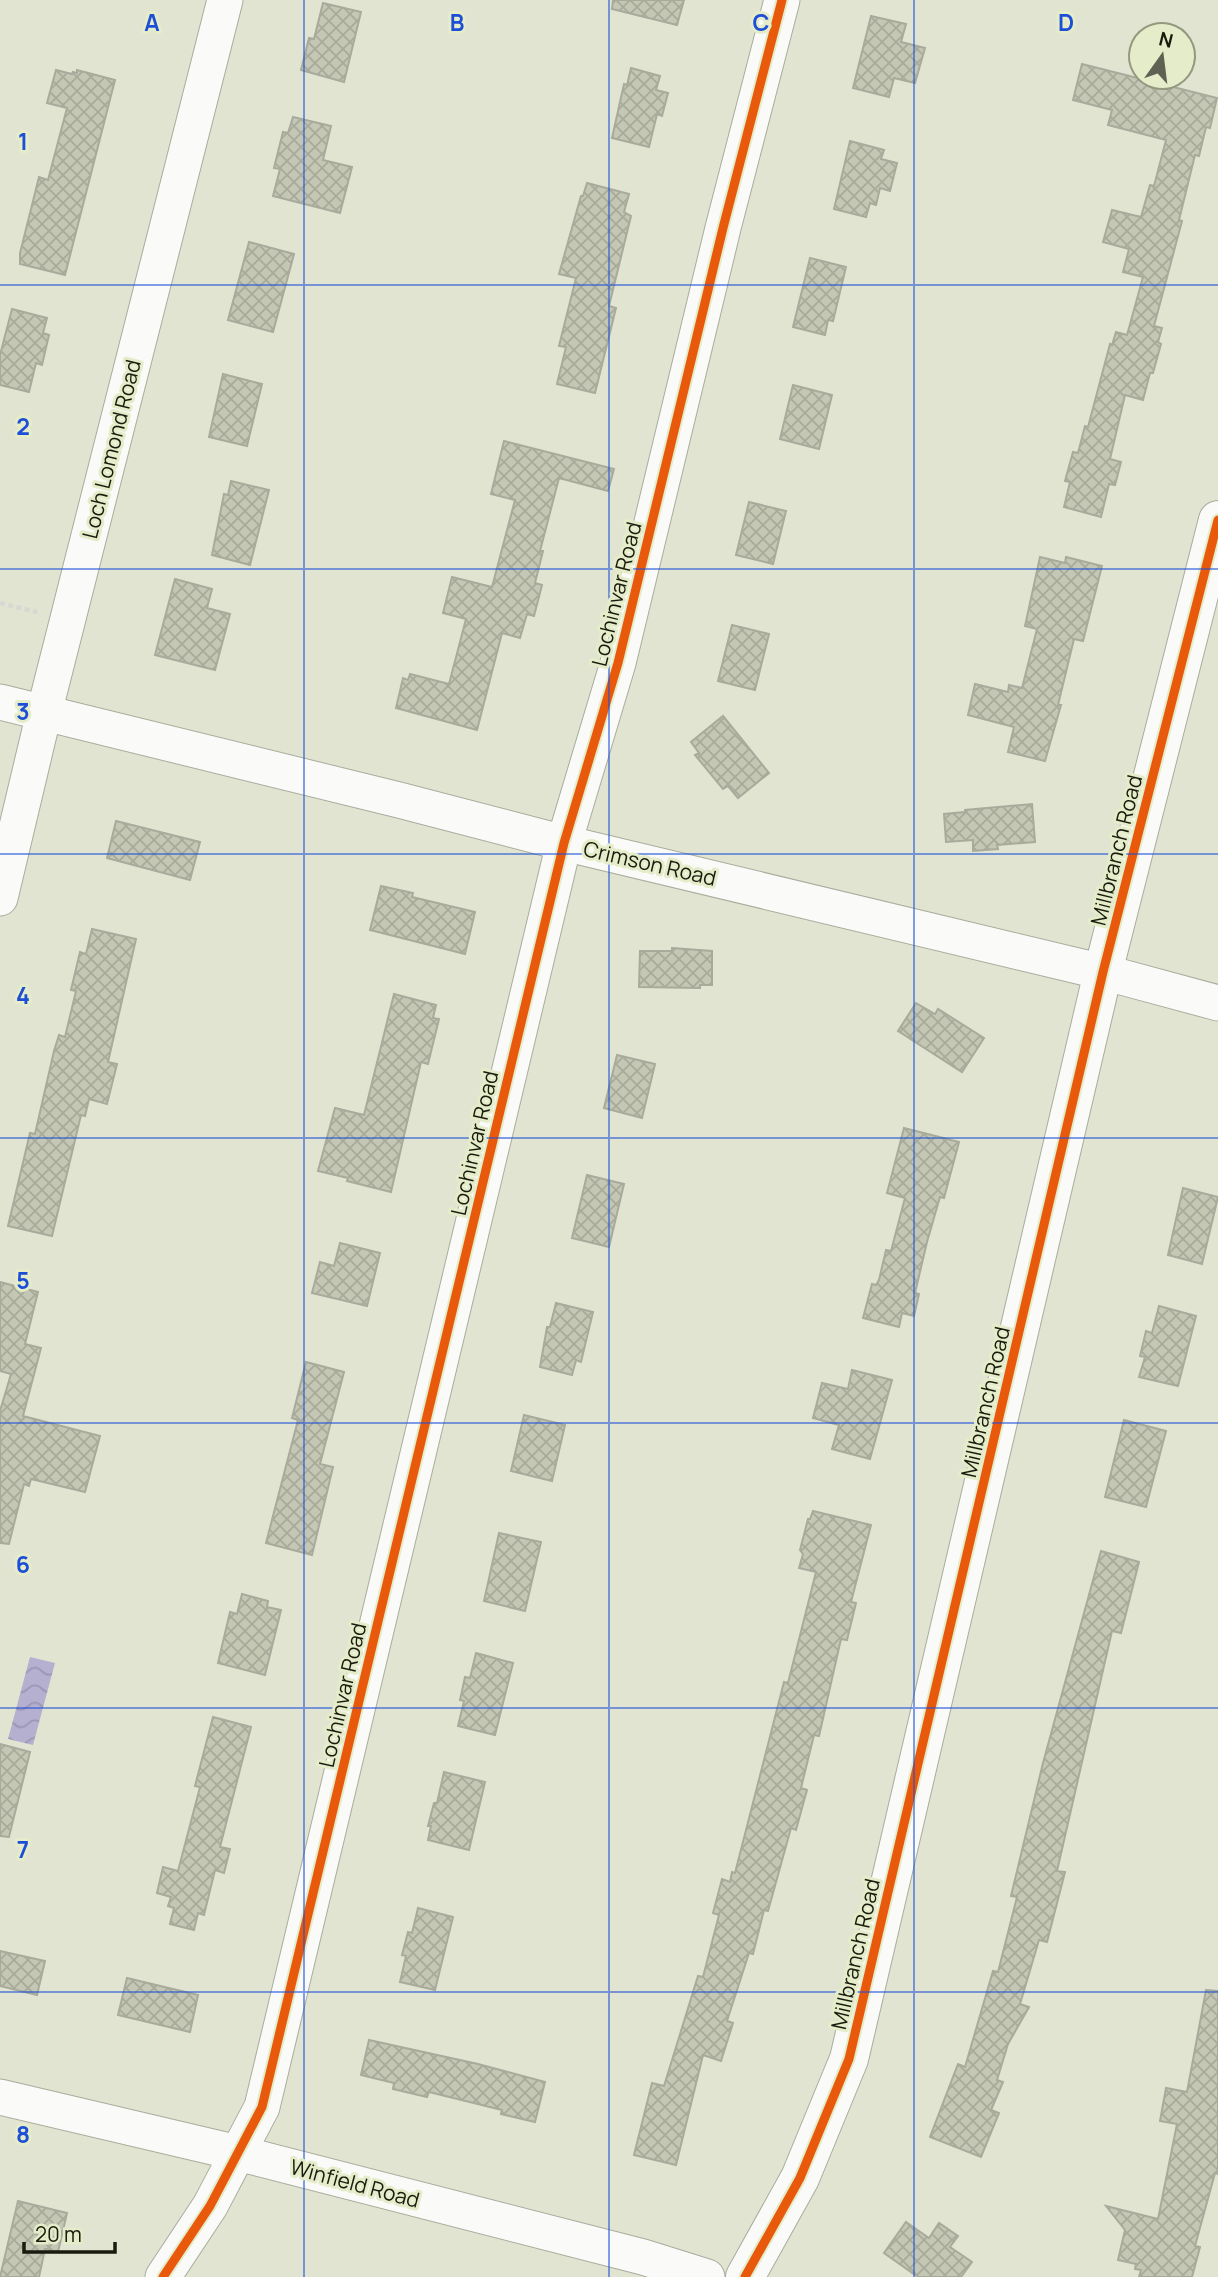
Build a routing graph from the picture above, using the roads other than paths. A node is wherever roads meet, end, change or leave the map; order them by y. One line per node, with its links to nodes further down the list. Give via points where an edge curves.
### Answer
1 (225, 0): 5 (street, Loch Lomond Road)
2 (782, 0): 6 (street, Lochinvar Road, via 618,663)
3 (1218, 520): 8 (main road, Millbranch Road)
4 (0, 702): 5 (street, Crimson Road)
5 (44, 713): 6 (street, Crimson Road); 7 (street, Loch Lomond Road)
6 (564, 843): 8 (street, Crimson Road); 11 (street, Lochinvar Road, via 262,2107)
7 (0, 898)
8 (1103, 972): 9 (street, Crimson Road); 14 (main road, Millbranch Road, via 849,2059 800,2178)
9 (1218, 1003)
10 (0, 2097): 11 (street, Winfield Road)
11 (238, 2153): 12 (street, Lochinvar Road); 13 (street, Winfield Road)
12 (163, 2277)
13 (707, 2277)
14 (745, 2277)

